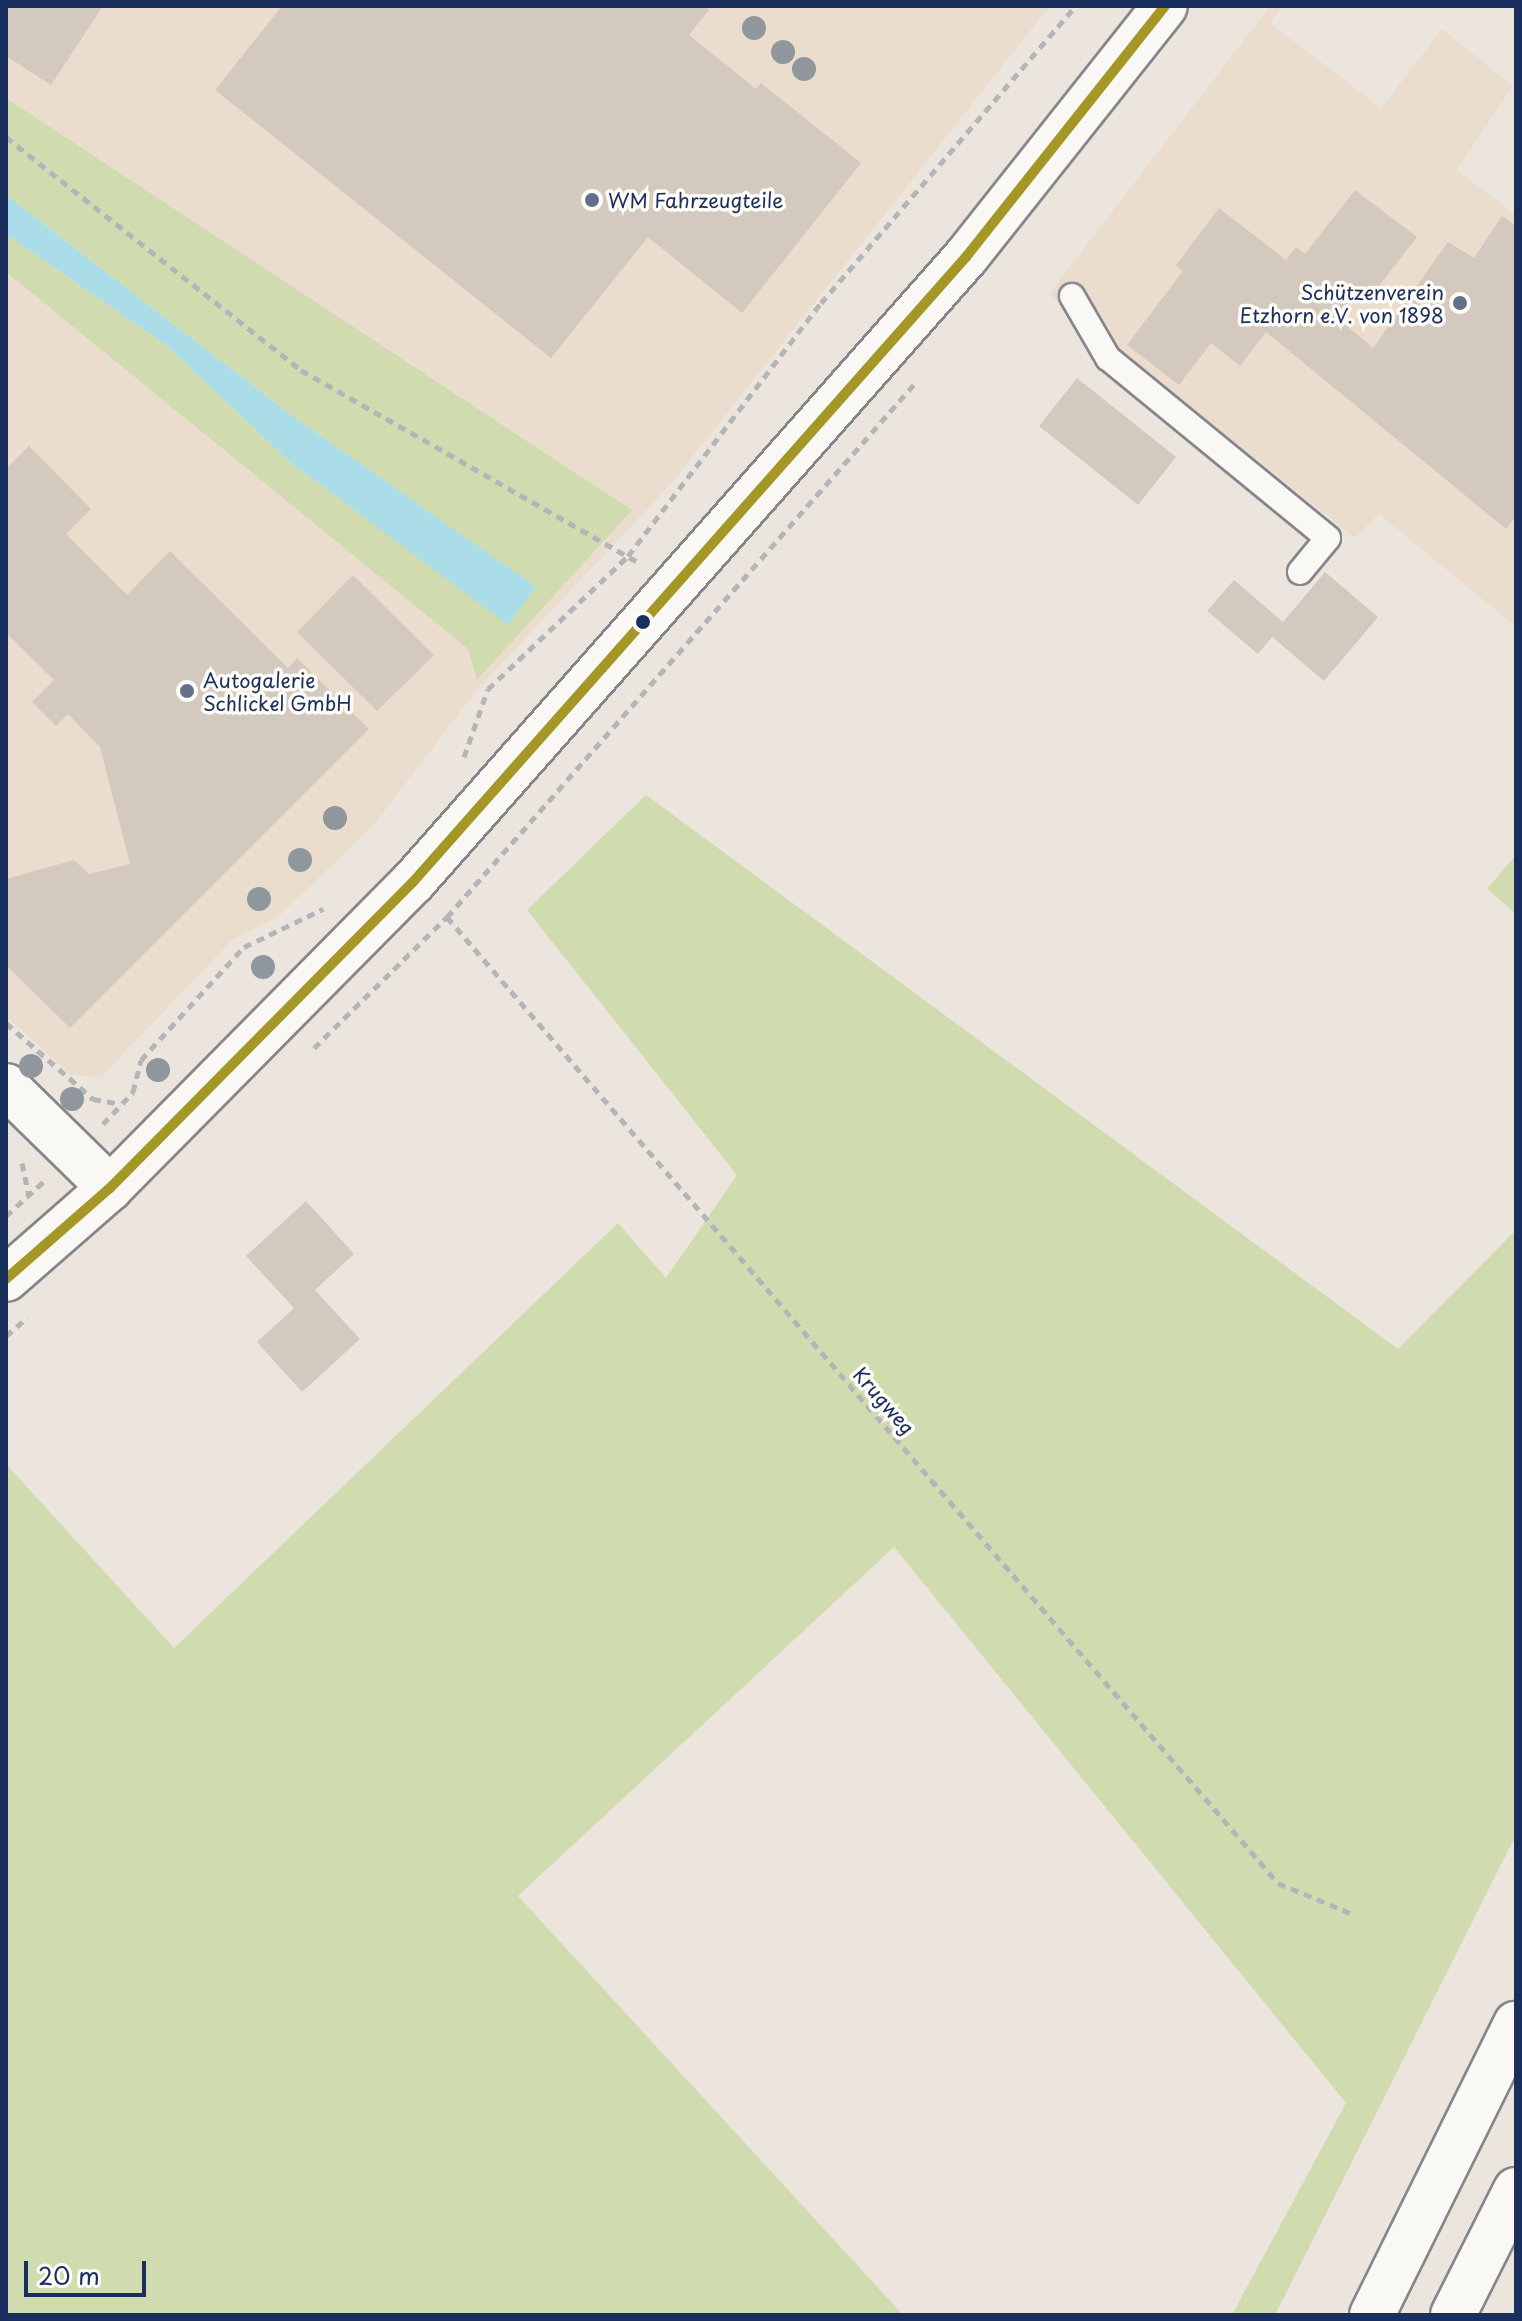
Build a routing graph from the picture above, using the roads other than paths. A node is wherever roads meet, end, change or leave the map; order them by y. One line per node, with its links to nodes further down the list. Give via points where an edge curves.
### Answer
1 (1165, 6): 5 (main road, via 966,257 677,588 413,882)
2 (1072, 296): 3 (lane, via 1108,358 1328,538)
3 (1300, 572)
4 (6, 1086): 5 (main road)
5 (110, 1188): 6 (main road)
6 (6, 1279)
7 (1516, 2024): 9 (main road)
8 (1516, 2190): 10 (main road)
9 (1372, 2315)
10 (1453, 2315)

